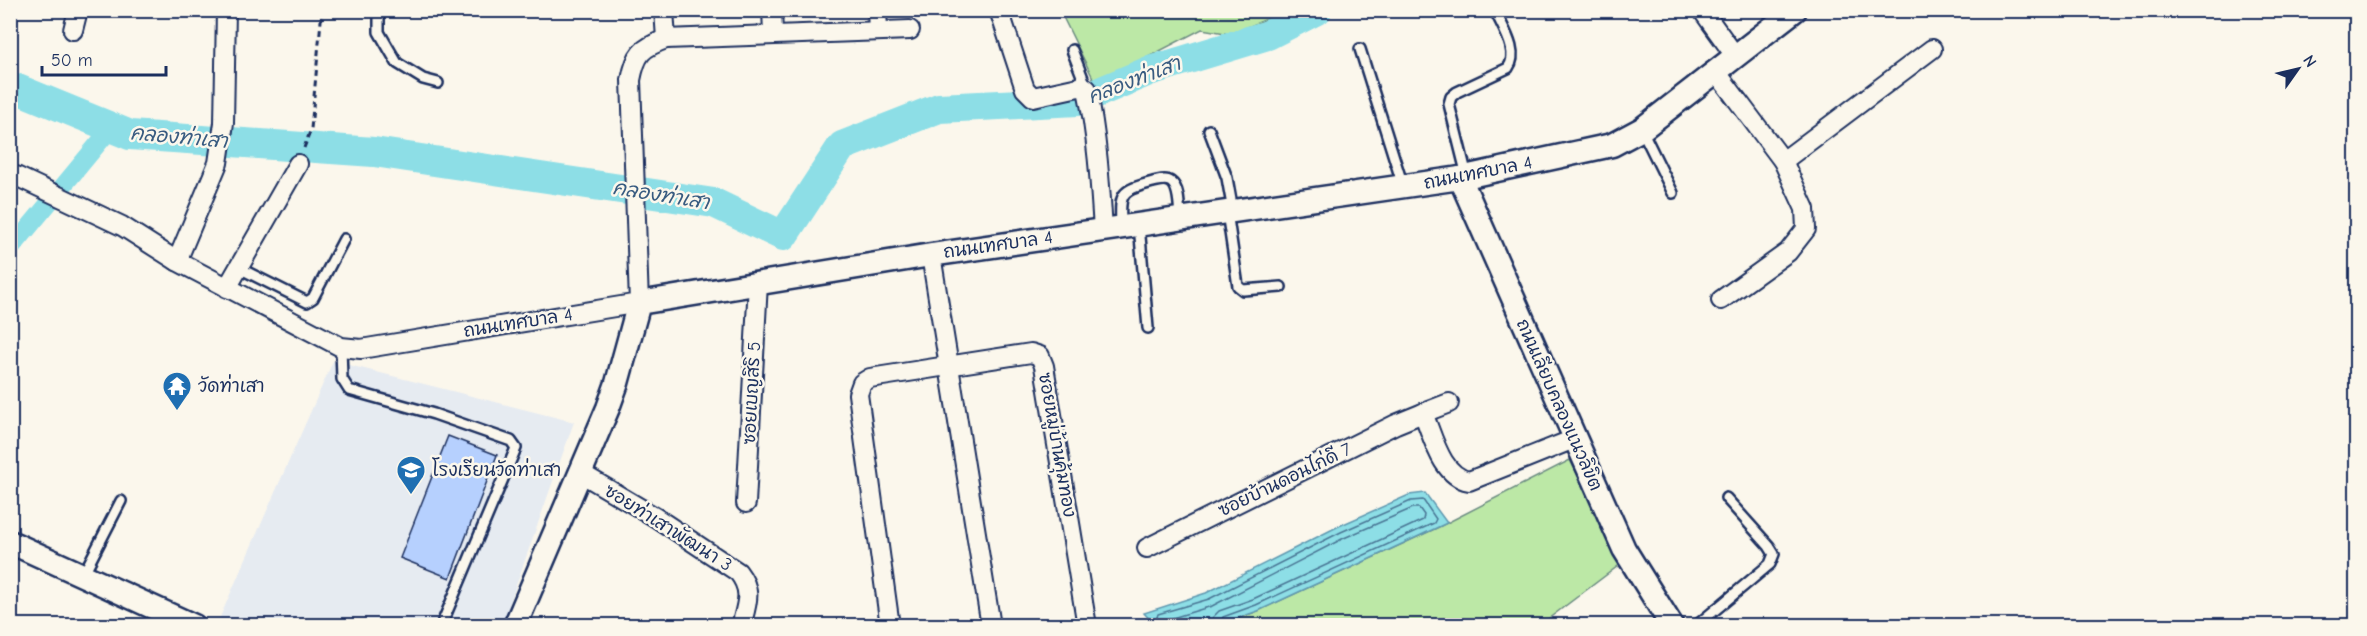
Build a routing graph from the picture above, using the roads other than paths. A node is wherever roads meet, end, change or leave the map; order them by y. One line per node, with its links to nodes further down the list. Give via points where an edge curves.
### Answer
1 (78, 10): 11 (street)
2 (226, 10): 36 (street, via 224,123 218,163)
3 (379, 10): 21 (lane, via 379,32 397,63)
4 (664, 10): 15 (street)
5 (772, 10): 14 (street)
6 (877, 10): 13 (street)
7 (999, 10): 22 (street, via 1029,95)
8 (1495, 10): 28 (lane, via 1513,61 1509,68 1457,92 1449,104)
9 (1702, 10): 19 (street)
10 (1795, 10): 19 (street, ถนนเทศบาล 4)
11 (73, 30)
12 (910, 30): 13 (street)
13 (878, 31): 14 (street)
14 (773, 33): 15 (street)
15 (666, 39): 42 (street, via 648,45 635,59 632,80)
16 (1360, 49): 29 (lane)
17 (1932, 49): 25 (street)
18 (1072, 50): 22 (lane)
19 (1736, 57): 20 (street, ถนนเทศบาล 4)
20 (1717, 73): 23 (street, ถนนเทศบาล 4); 25 (street)
21 (438, 83)
22 (1087, 89): 33 (street)
23 (1642, 129): 28 (street, ถนนเทศบาล 4, via 1612,145); 30 (lane)
24 (1209, 130): 31 (lane, via 1227,178)
25 (1783, 161): 41 (street, via 1805,209 1806,229 1788,252)
26 (298, 164): 37 (street)
27 (16, 176): 36 (street, ถนนเทศบาล 4, via 122,226)
28 (1463, 177): 29 (street, ถนนเทศบาล 4); 48 (street, ถนนเลียบคลองแนวลิขิต)
29 (1403, 186): 31 (street, ถนนเทศบาล 4)
30 (1672, 193)
31 (1230, 212): 32 (street, ถนนเทศบาล 4); 39 (lane, via 1238,286 1243,290)
32 (1180, 219): 33 (street, ถนนเทศบาล 4); 33 (lane, via 1176,188 1165,180 1124,193 1120,204)
33 (1121, 227): 35 (street, ถนนเทศบาล 4); 43 (lane)
34 (344, 239): 37 (lane, via 314,298 307,302)
35 (931, 255): 38 (street, ถนนเทศบาล 4); 45 (street)
36 (177, 261): 40 (street, ถนนเทศบาล 4)
37 (239, 268): 40 (street)
38 (758, 283): 42 (street, ถนนเทศบาล 4); 52 (street, ซอยเบญสิริ 5)
39 (1281, 287)
40 (227, 288): 44 (street, ถนนเทศบาล 4)
41 (1721, 300)
42 (639, 303): 44 (street, ถนนเทศบาล 4, via 361,348); 49 (street, via 617,382)
43 (1148, 328)
44 (341, 347): 57 (lane, via 342,379 349,390 434,414 511,441 516,447)
45 (950, 366): 60 (street, ซอยหมู่บ้านคุ้มทอง, via 870,378 862,383 858,394); 61 (street); 62 (street, ซอยหมู่บ้านคุ้มทอง, via 1031,353 1040,356)
46 (1449, 403): 47 (street, ซอยบ้านดอนไก่ดี 7)
47 (1422, 413): 48 (street, via 1445,465 1460,479 1469,481); 54 (street, ซอยบ้านดอนไก่ดี 7)
48 (1574, 439): 63 (street, ถนนเลียบคลองแนวลิขิต, via 1624,549)
49 (579, 472): 58 (street); 59 (street, ซอยท่าเสาพัฒนา 3, via 738,572 747,583)
50 (1726, 498): 64 (lane, via 1774,554 1770,564)
51 (121, 501): 55 (lane)
52 (746, 503)
53 (10, 542): 55 (street)
54 (1147, 548)
55 (83, 575): 56 (street)
56 (194, 626)
57 (441, 626)
58 (515, 626)
59 (741, 626)
60 (890, 626)
61 (991, 626)
62 (1087, 626)
63 (1672, 626)
64 (1696, 626)

